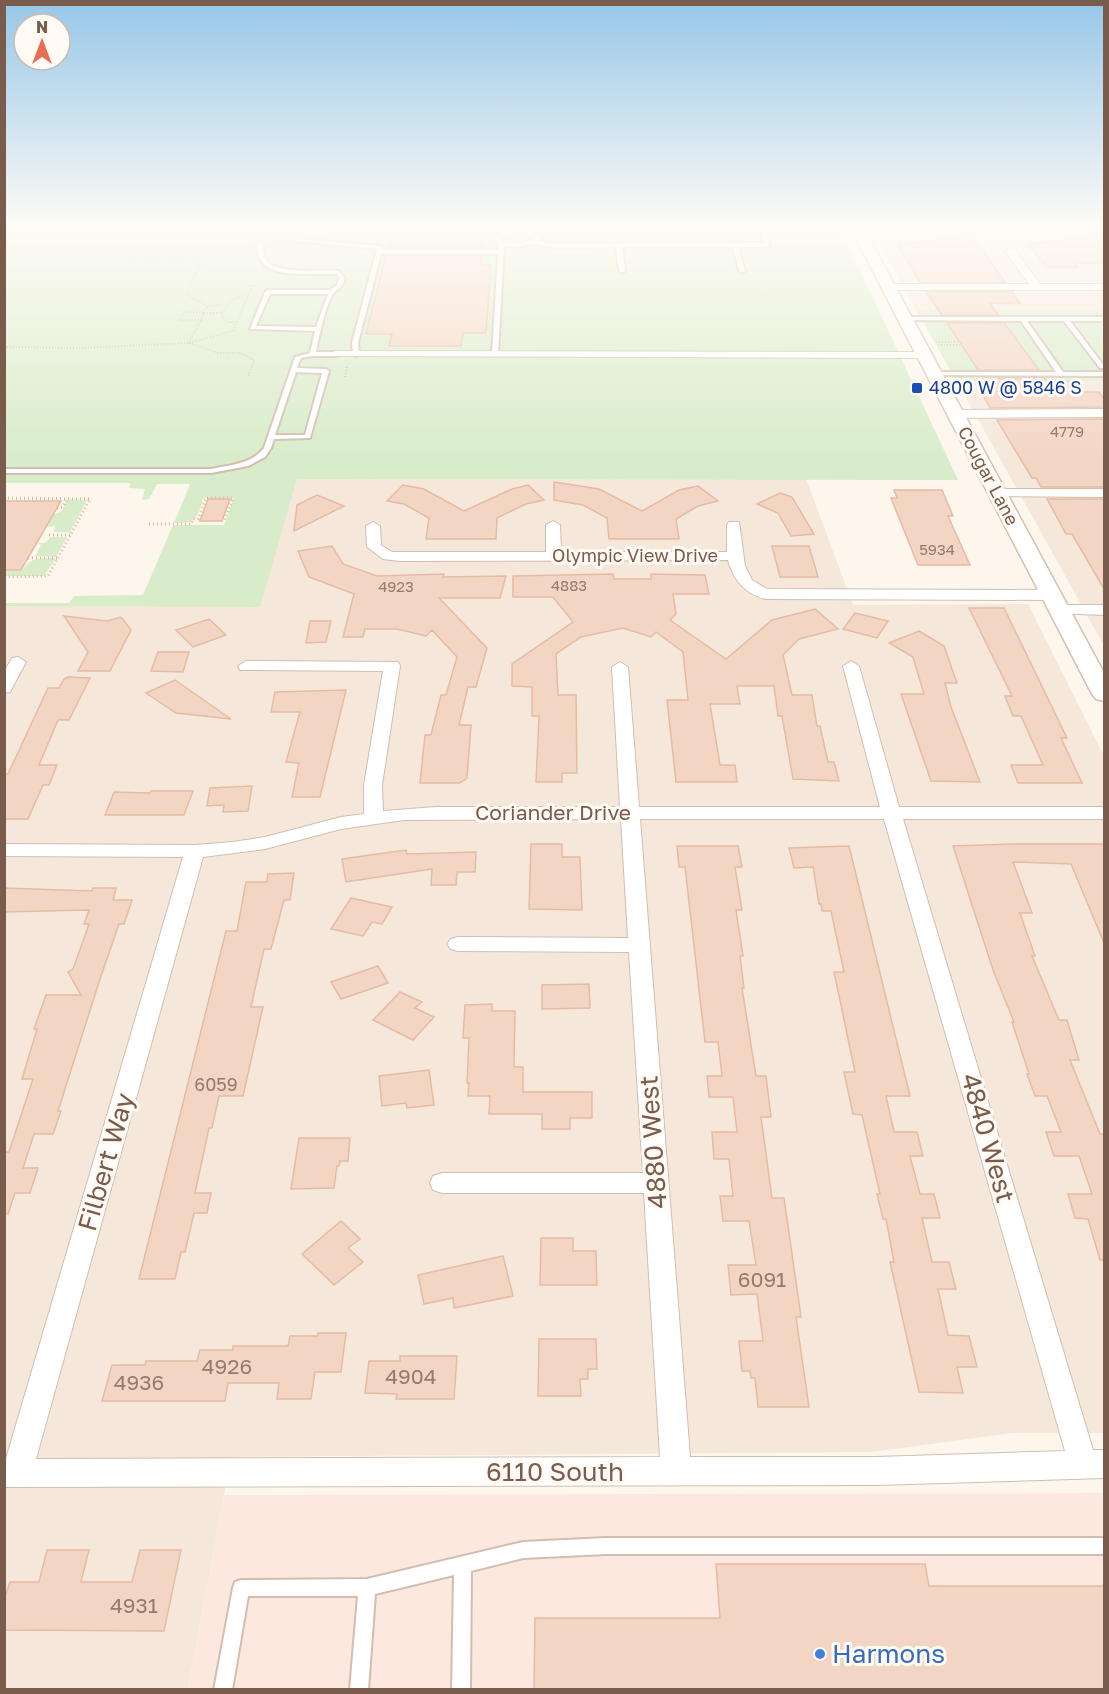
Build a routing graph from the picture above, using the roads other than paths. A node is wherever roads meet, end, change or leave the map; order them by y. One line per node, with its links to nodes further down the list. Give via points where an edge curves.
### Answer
1 (263, 304): 10 (lane, via 252,328)
2 (327, 304): 10 (lane)
3 (365, 304): 14 (lane)
4 (498, 304): 15 (lane)
5 (897, 304): 6 (main road, Cougar Lane)
6 (904, 319): 7 (lane); 11 (main road, Cougar Lane)
7 (1023, 319): 8 (lane); 19 (lane)
8 (1066, 319): 9 (lane); 17 (lane)
9 (1104, 319)
10 (318, 328): 12 (lane)
11 (932, 348): 15 (street); 18 (main road, Cougar Lane)
12 (313, 354): 13 (lane); 16 (lane, via 298,357)
13 (336, 354): 14 (street)
14 (356, 354): 15 (street)
15 (495, 354)
16 (294, 370): 22 (lane); 22 (lane, via 326,371 308,437)
17 (1104, 370): 19 (lane)
18 (934, 374): 19 (lane); 21 (main road, Cougar Lane)
19 (1061, 374)
20 (1104, 413): 21 (street)
21 (955, 414): 25 (main road, Cougar Lane)
22 (270, 437): 23 (lane, via 262,455 224,470)
23 (4, 471)
24 (1104, 493): 25 (street)
25 (998, 494): 31 (main road, Cougar Lane)
26 (373, 525): 29 (street, Olympic View Drive, via 372,541 379,552 400,557)
27 (553, 525): 29 (street)
28 (734, 525): 30 (street)
29 (554, 556): 30 (street, Olympic View Drive)
30 (734, 556): 31 (street, Olympic View Drive, via 746,583 765,594)
31 (1056, 603): 32 (street, Olympic View Drive); 38 (main road, Cougar Lane)
32 (1104, 610)
33 (18, 662): 37 (street)
34 (246, 666): 42 (street, via 392,666 373,785)
35 (851, 666): 40 (street, 4840 West)
36 (621, 667): 39 (street, 4880 West)
37 (4, 688)
38 (1104, 694)
39 (630, 812): 40 (street, Coriander Drive); 42 (street, Coriander Drive, via 436,813); 46 (street, 4880 West)
40 (891, 812): 41 (street, Coriander Drive); 49 (street, 4840 West)
41 (1104, 813)
42 (374, 818): 44 (street, Coriander Drive, via 265,843)
43 (4, 850): 44 (street, Coriander Drive)
44 (195, 851): 51 (street, Filbert Way)
45 (458, 944): 46 (street)
46 (639, 945): 47 (street, 4880 West)
47 (655, 1182): 48 (street); 50 (street, 4880 West)
48 (442, 1183)
49 (1094, 1464): 50 (street, 6110 South)
50 (676, 1472): 51 (street, 6110 South)
51 (11, 1473)
52 (1104, 1546): 53 (lane, via 606,1546 523,1550)
53 (463, 1564): 54 (lane); 57 (lane)
54 (367, 1587): 55 (lane, via 242,1588); 56 (lane)
55 (223, 1689)
56 (359, 1689)
57 (460, 1689)

